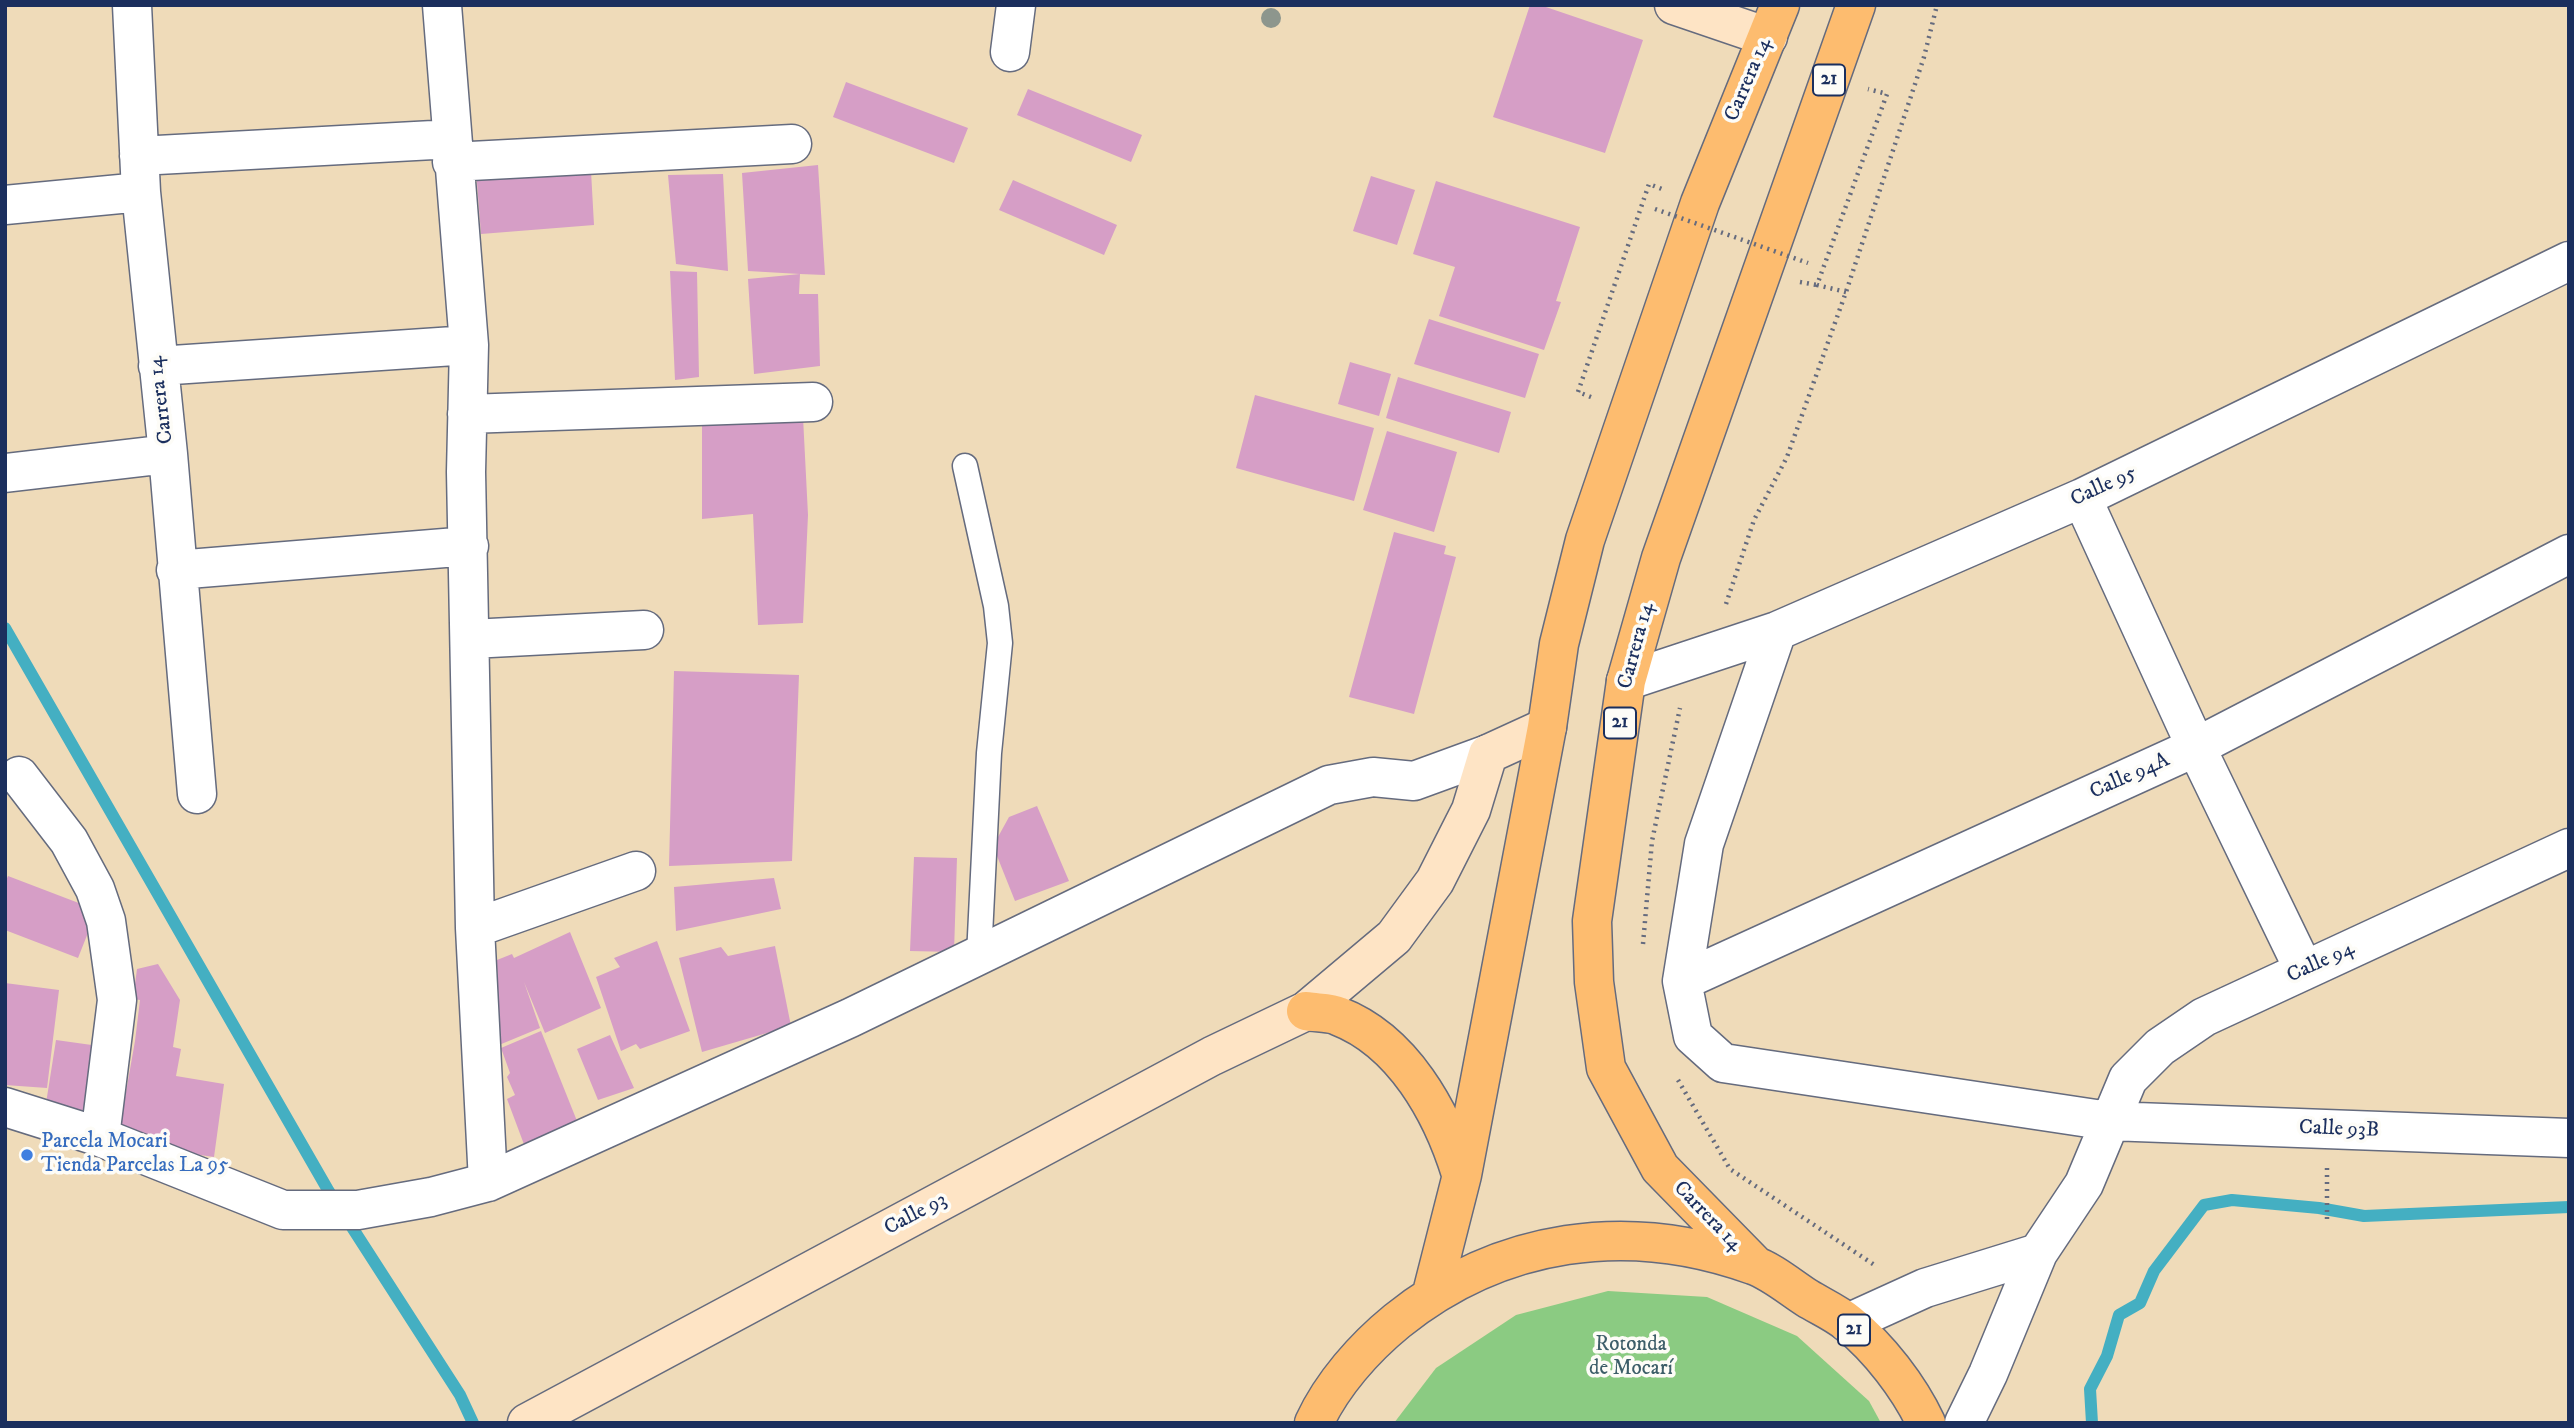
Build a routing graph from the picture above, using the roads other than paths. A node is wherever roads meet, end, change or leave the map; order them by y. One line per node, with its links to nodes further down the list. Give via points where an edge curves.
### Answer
1 (132, 5): 10 (street, Carrera 14)
2 (442, 5): 9 (street)
3 (1016, 5): 7 (street)
4 (1674, 5): 6 (street)
5 (1856, 5): 27 (highway, Carrera 14 / 21, via 1661,558)
6 (1774, 21): 28 (highway, Carrera 14, via 1700,204 1585,540 1559,644)
7 (1010, 52)
8 (792, 144): 9 (street)
9 (452, 150): 10 (street); 13 (street)
10 (140, 174): 11 (street); 14 (street, Carrera 14)
11 (5, 205)
12 (2569, 261): 20 (street, Calle 95)
13 (469, 345): 14 (street); 16 (street)
14 (158, 366): 17 (street, Carrera 14)
15 (813, 402): 16 (street)
16 (467, 414): 21 (street)
17 (168, 454): 19 (street); 23 (street, Carrera 14)
18 (965, 466): 36 (lane, via 1000,643 989,753)
19 (5, 473)
20 (2082, 498): 25 (street, Calle 95); 29 (street)
21 (469, 546): 23 (street); 26 (street)
22 (2569, 554): 29 (street, Calle 94A)
23 (176, 570): 32 (street, Carrera 14)
24 (644, 630): 26 (street)
25 (1777, 631): 27 (street, Calle 95); 38 (street, via 1704,844)
26 (471, 639): 35 (street)
27 (1626, 681): 47 (highway, Carrera 14 / 21, via 1592,921 1605,1068 1660,1168)
28 (1547, 727): 30 (street); 44 (highway, Carrera 14)
29 (2196, 747): 37 (street); 38 (street, Calle 94A)
30 (1488, 754): 36 (street, via 1414,781 1373,777 1329,785); 39 (street, Calle 93, via 1471,810 1435,881 1394,937)
31 (19, 776): 42 (street, via 69,841 106,921 117,1000)
32 (197, 794)
33 (2569, 848): 37 (street, Calle 94)
34 (636, 871): 35 (street)
35 (475, 928): 45 (street)
36 (979, 956): 45 (street)
37 (2304, 970): 41 (street, Calle 94, via 2204,1017 2160,1047 2128,1079)
38 (1682, 981): 41 (street, Calle 93B, via 1693,1036 1723,1063)
39 (1306, 1011): 44 (highway, via 1337,1016 1373,1037 1404,1066 1439,1117); 50 (street, Calle 93, via 1212,1056)
40 (5, 1107): 42 (street)
41 (2109, 1121): 43 (street, Calle 93B); 46 (street, Calle 94, via 2084,1184)
42 (100, 1137): 45 (street, via 283,1210 342,1210 431,1197)
43 (2569, 1138)
44 (1462, 1175): 48 (highway, Carrera 14)
45 (488, 1182)
46 (2038, 1253): 49 (street, via 1925,1288); 53 (street, Calle 94)
47 (1755, 1265): 48 (highway, 21, via 1674,1243 1590,1240 1508,1257); 49 (highway, 21)
48 (1432, 1293): 51 (highway, 21, via 1370,1343 1321,1406)
49 (1848, 1323): 52 (highway, 21, via 1888,1364)
50 (527, 1423)
51 (1314, 1423)
52 (1927, 1423)
53 (1964, 1423)

